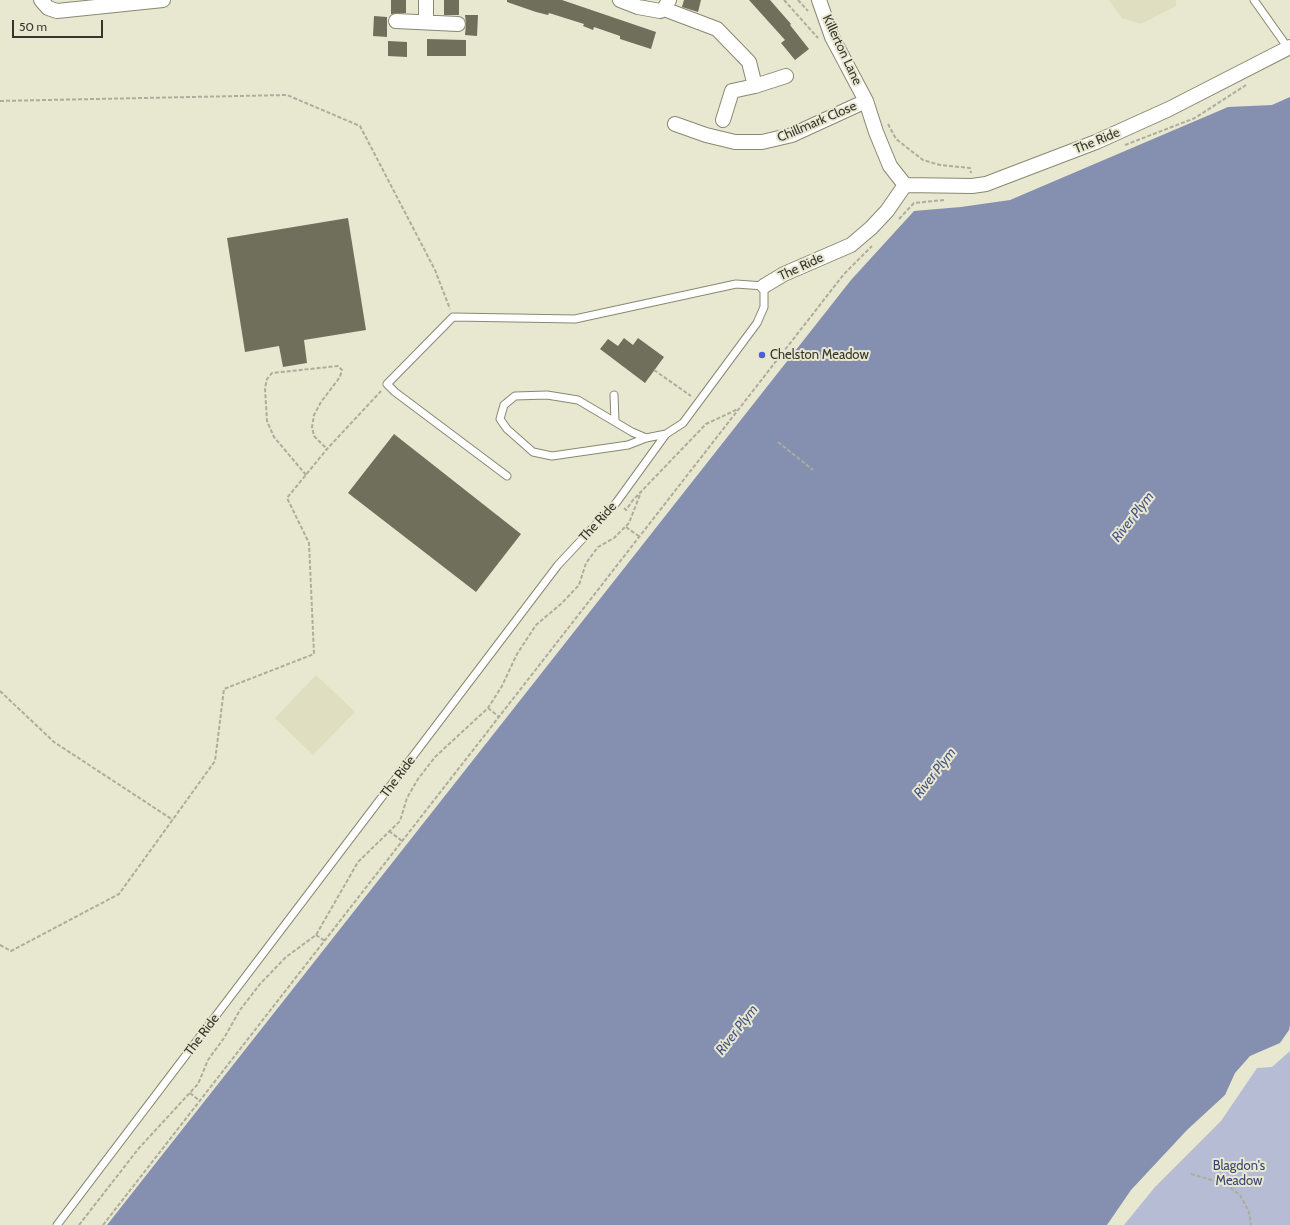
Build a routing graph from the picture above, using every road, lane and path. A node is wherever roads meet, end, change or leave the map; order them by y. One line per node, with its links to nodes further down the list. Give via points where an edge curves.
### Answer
1 (41, 0): 2 (street, via 48,8 57,10)
2 (163, 0)
3 (426, 0): 9 (street)
4 (620, 0): 7 (street, via 651,11 660,11)
5 (819, 0): 14 (street, Killerton Lane, via 832,37)
6 (1254, 0): 11 (lane)
7 (667, 4): 13 (street, via 717,29 749,62)
8 (396, 21): 9 (street)
9 (426, 22): 10 (street)
10 (458, 24)
11 (1289, 47): 20 (street, The Ride, via 1169,109 1096,142 986,184)
12 (786, 76): 13 (street)
13 (755, 86): 16 (street, via 732,91)
14 (866, 101): 18 (street, Chillmark Close, via 792,135 762,142 735,142); 19 (street, Killerton Lane, via 890,166)
15 (0, 102): 25 (path, via 287,95 360,126 435,270)
16 (723, 120)
17 (887, 123): 20 (path, via 896,139 923,160 940,165 970,168)
18 (675, 124)
19 (905, 185): 20 (street, The Ride); 24 (street, The Ride, via 871,228 851,245 784,274)
20 (972, 186)
21 (951, 199): 22 (path, via 914,203)
22 (898, 220)
23 (876, 241): 30 (path, via 844,274)
24 (764, 286): 25 (lane, via 736,284 575,319); 29 (lane, The Ride, via 764,307 757,323)
25 (453, 317): 27 (lane)
26 (654, 370): 29 (path)
27 (387, 384): 35 (path); 38 (lane)
28 (614, 395): 31 (lane)
29 (698, 402): 32 (lane, The Ride, via 683,423)
30 (739, 408): 39 (path, via 706,424); 42 (path)
31 (614, 421): 33 (lane); 33 (lane, via 578,400 547,396 515,396 504,406 500,419 507,429 533,452 552,456 628,445)
32 (666, 434): 33 (lane); 40 (lane, The Ride)
33 (646, 438)
34 (778, 442): 36 (path)
35 (328, 449): 37 (path); 37 (path, via 314,436 314,415 342,370 338,366 272,373 265,388 267,421 274,438)
36 (813, 470)
37 (306, 475): 46 (path, via 286,498 309,543 314,654 224,689 215,761)
38 (508, 476)
39 (641, 492): 40 (path, via 626,510); 41 (path, via 630,523)
40 (616, 503): 55 (lane, The Ride, via 558,565)
41 (626, 527): 42 (path); 44 (path, via 598,547 586,563 579,585 536,625)
42 (640, 537): 45 (path)
43 (0, 691): 46 (path, via 54,742)
44 (488, 708): 45 (path); 47 (path, via 435,757 407,798 400,821)
45 (499, 717): 48 (path)
46 (173, 820): 51 (path, via 119,894 12,950)
47 (389, 831): 48 (path); 49 (path, via 358,862)
48 (402, 841): 50 (path)
49 (316, 935): 50 (path); 52 (path, via 286,957 256,989 208,1060 198,1084)
50 (325, 941): 53 (path)
51 (0, 945)
52 (190, 1093): 53 (path); 56 (path, via 139,1148)
53 (200, 1101): 57 (path)
54 (1191, 1174): 58 (path, via 1225,1184 1240,1195 1249,1212)
55 (57, 1225)
56 (79, 1225)
57 (103, 1225)
58 (1252, 1225)

